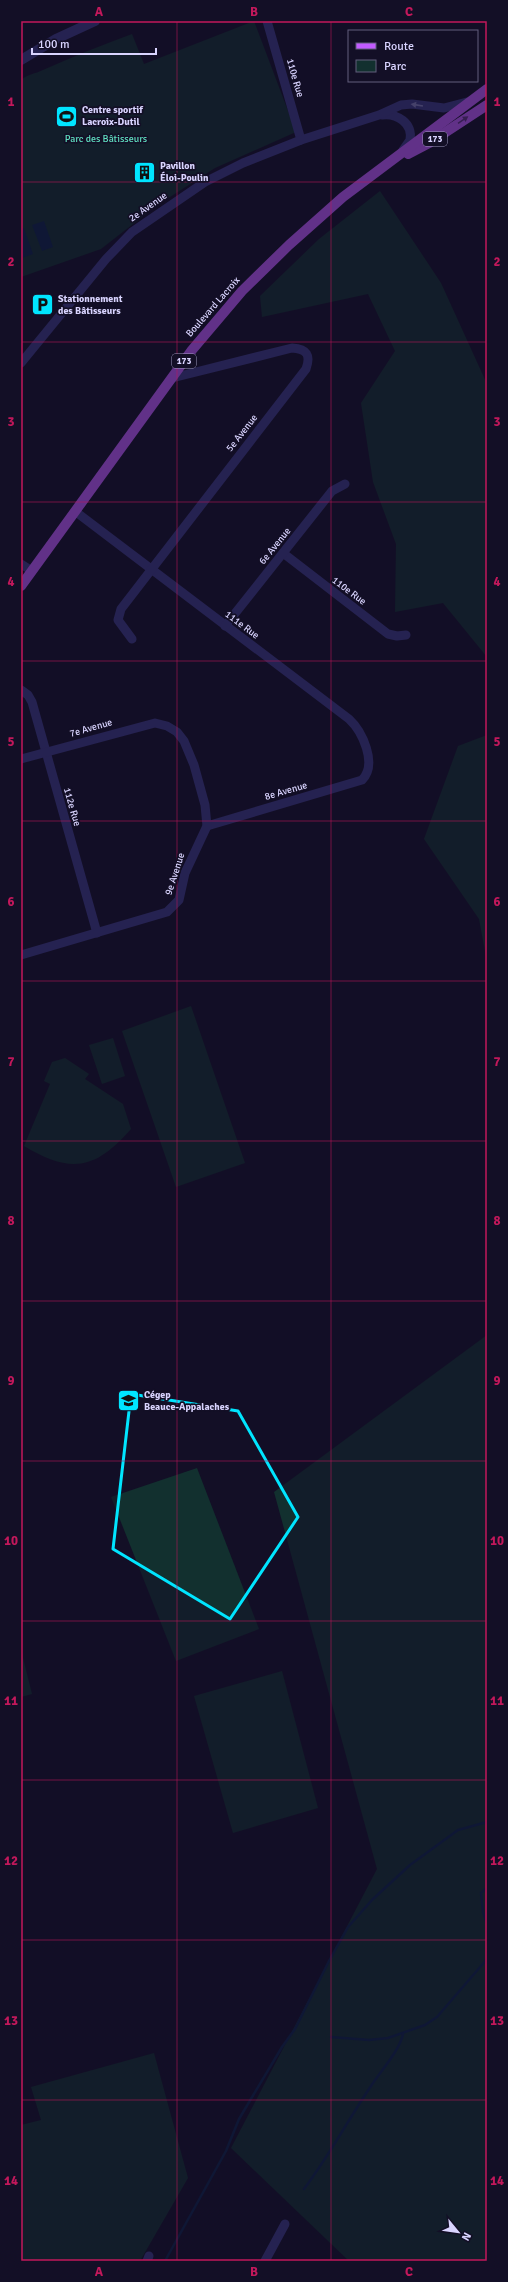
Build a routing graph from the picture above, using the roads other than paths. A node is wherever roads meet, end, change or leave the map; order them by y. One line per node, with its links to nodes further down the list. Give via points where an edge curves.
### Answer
1 (95, 21): 3 (street, via 56,39)
2 (267, 21): 8 (street, 110e Rue)
3 (21, 60)
4 (487, 89): 5 (main road, Boulevard Lacroix)
5 (468, 101): 7 (street, 2e Avenue, one-way to 7, via 444,108 401,105); 9 (main road, Boulevard Lacroix)
6 (487, 105): 10 (main road, Boulevard Lacroix / 173, one-way to 6, via 429,143)
7 (379, 115): 8 (street, 2e Avenue); 9 (street, 2e Avenue, via 390,114 409,127 410,140)
8 (301, 140): 11 (street, 2e Avenue, via 243,163 205,182 132,232 106,259)
9 (401, 153): 10 (main road, Boulevard Lacroix)
10 (381, 168): 12 (main road, Boulevard Lacroix / 173, via 289,245 242,291)
11 (21, 363)
12 (172, 378): 14 (main road, Boulevard Lacroix / 173); 17 (street, 5e Avenue, via 292,348 305,350 309,354 306,369)
13 (345, 484): 15 (street, 6e Avenue, via 332,491)
14 (76, 512): 17 (street, 111e Rue); 18 (main road, Boulevard Lacroix / 173)
15 (283, 554): 20 (street, 6e Avenue); 21 (street, 110e Rue, via 388,634)
16 (21, 564): 18 (street)
17 (151, 569): 20 (street, 111e Rue); 22 (street, 5e Avenue, via 118,614 118,620)
18 (32, 571): 19 (main road, Boulevard Lacroix / 173)
19 (21, 586)
20 (225, 626): 26 (street, 111e Rue, via 356,725 365,747)
21 (406, 635)
22 (132, 640)
23 (21, 690): 24 (street, 112e Rue, via 32,702)
24 (46, 752): 25 (street, 7e Avenue); 27 (street, 7e Avenue, via 155,723 167,726 177,732 184,741 205,805); 28 (street, 112e Rue)
25 (21, 759)
26 (368, 772): 27 (street, 8e Avenue, via 362,780)
27 (207, 826): 28 (street, 9e Avenue, via 185,873 179,900 167,912)
28 (97, 933): 29 (street, 9e Avenue)
29 (21, 955)
30 (285, 2224): 31 (street)
31 (265, 2261)

